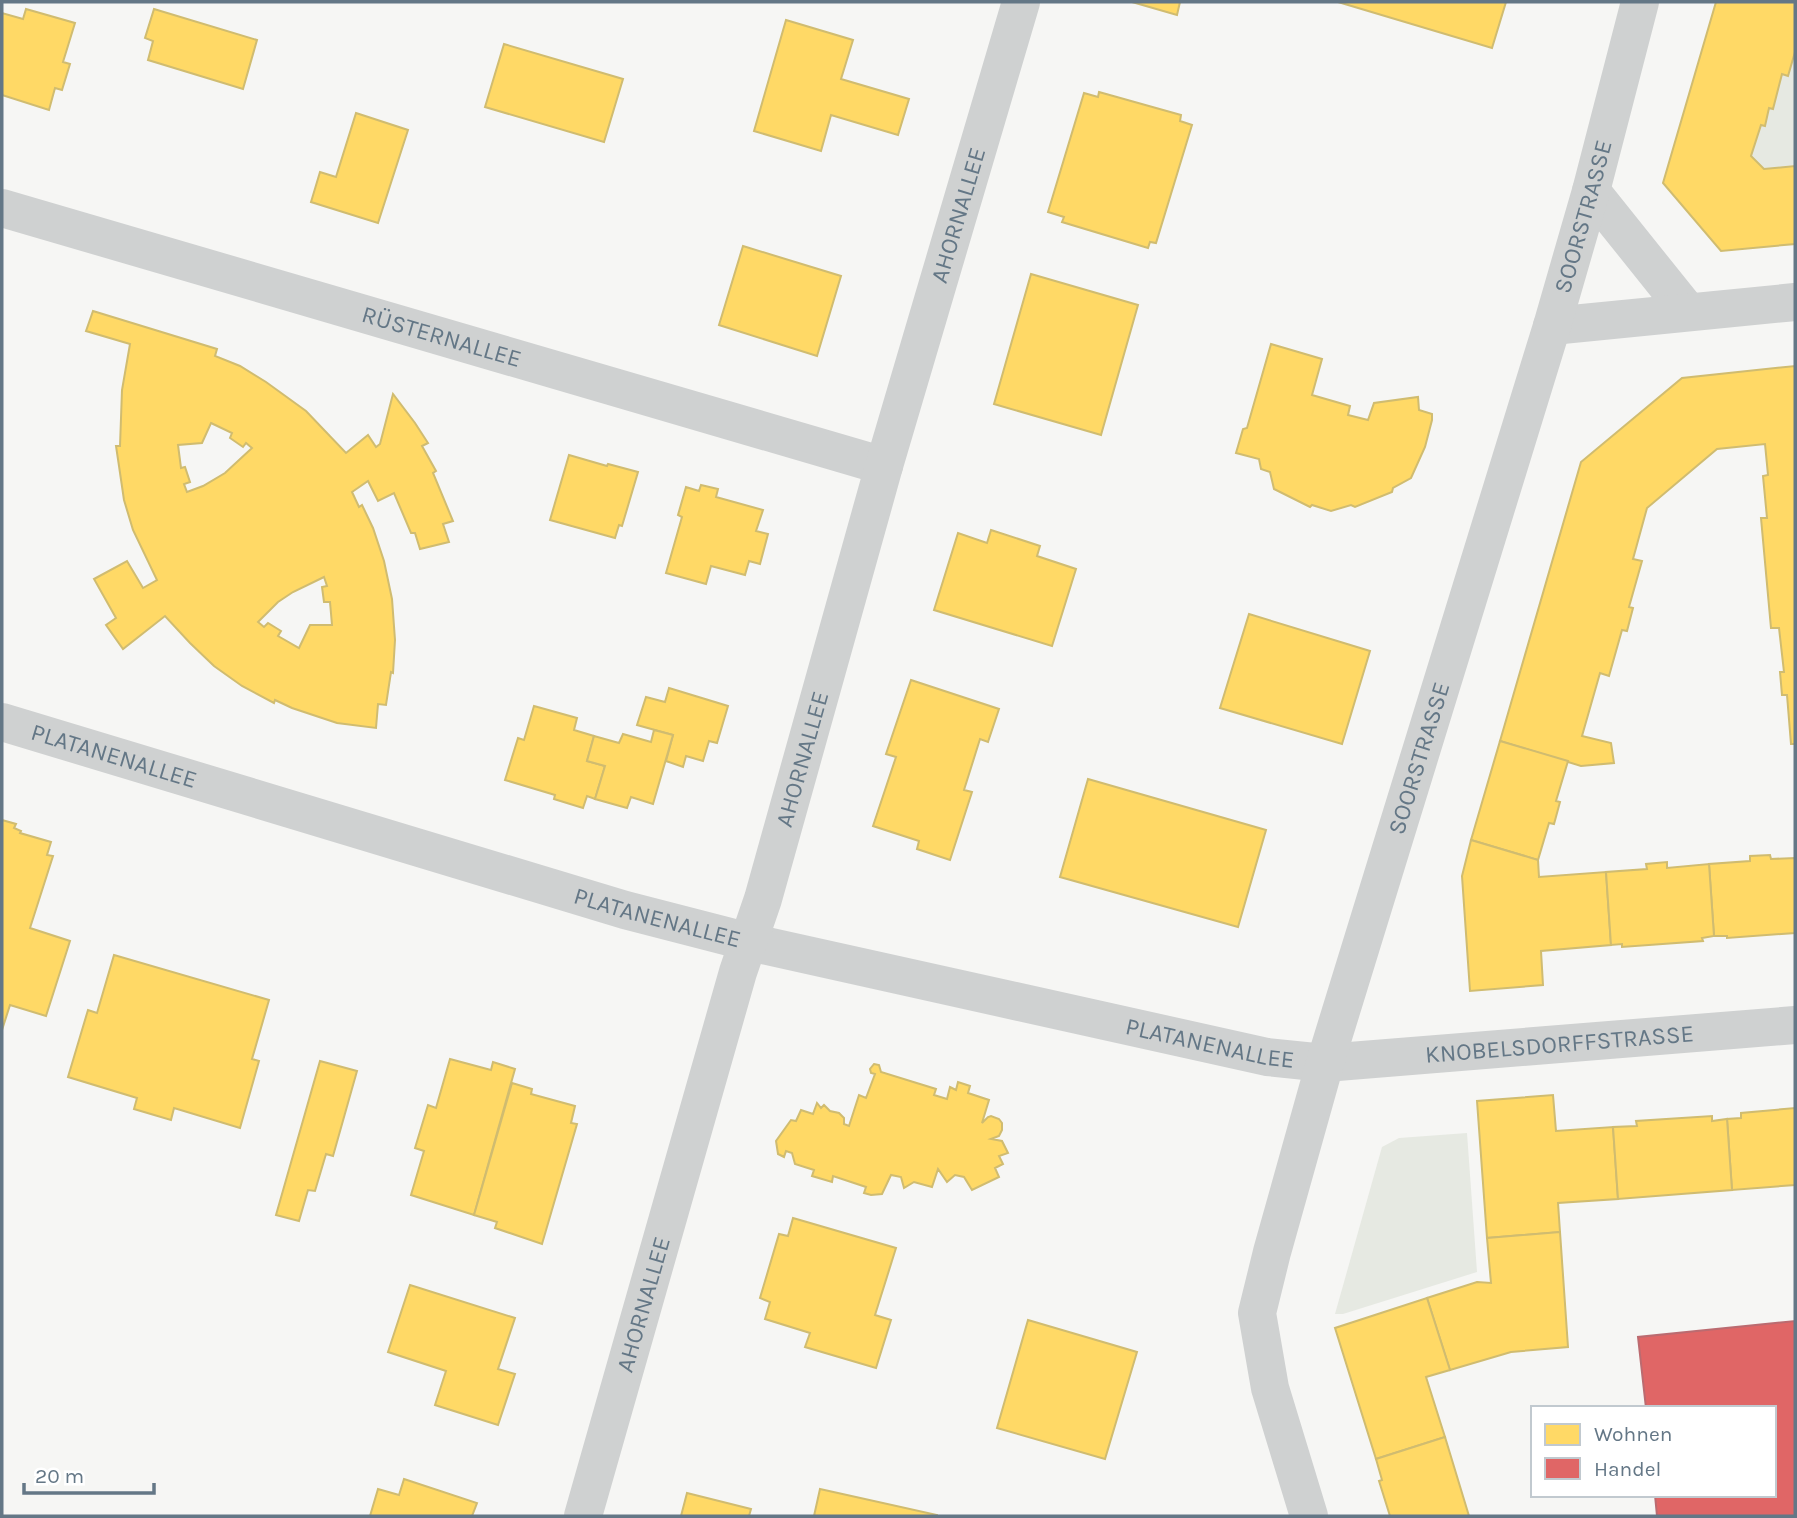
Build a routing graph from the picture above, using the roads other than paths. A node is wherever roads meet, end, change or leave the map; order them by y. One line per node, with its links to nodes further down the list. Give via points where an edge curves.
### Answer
1 (1021, 2): 8 (street, AHORNALLEE)
2 (1640, 2): 3 (street, SOORSTRASSE)
3 (1591, 191): 6 (street); 7 (street, SOORSTRASSE)
4 (2, 208): 8 (street, RÜSTERNALLEE)
5 (1795, 302): 6 (street)
6 (1688, 312): 7 (street)
7 (1552, 326): 12 (street, SOORSTRASSE)
8 (884, 466): 10 (street, AHORNALLEE)
9 (2, 722): 10 (street, PLATANENALLEE, via 612,906)
10 (748, 942): 12 (street, PLATANENALLEE, via 1241,1051); 13 (street, AHORNALLEE)
11 (1795, 1026): 12 (street, KNOBELSDORFFSTRASSE)
12 (1325, 1063): 14 (street, SOORSTRASSE, via 1257,1313 1270,1388)
13 (583, 1516)
14 (1310, 1516)

